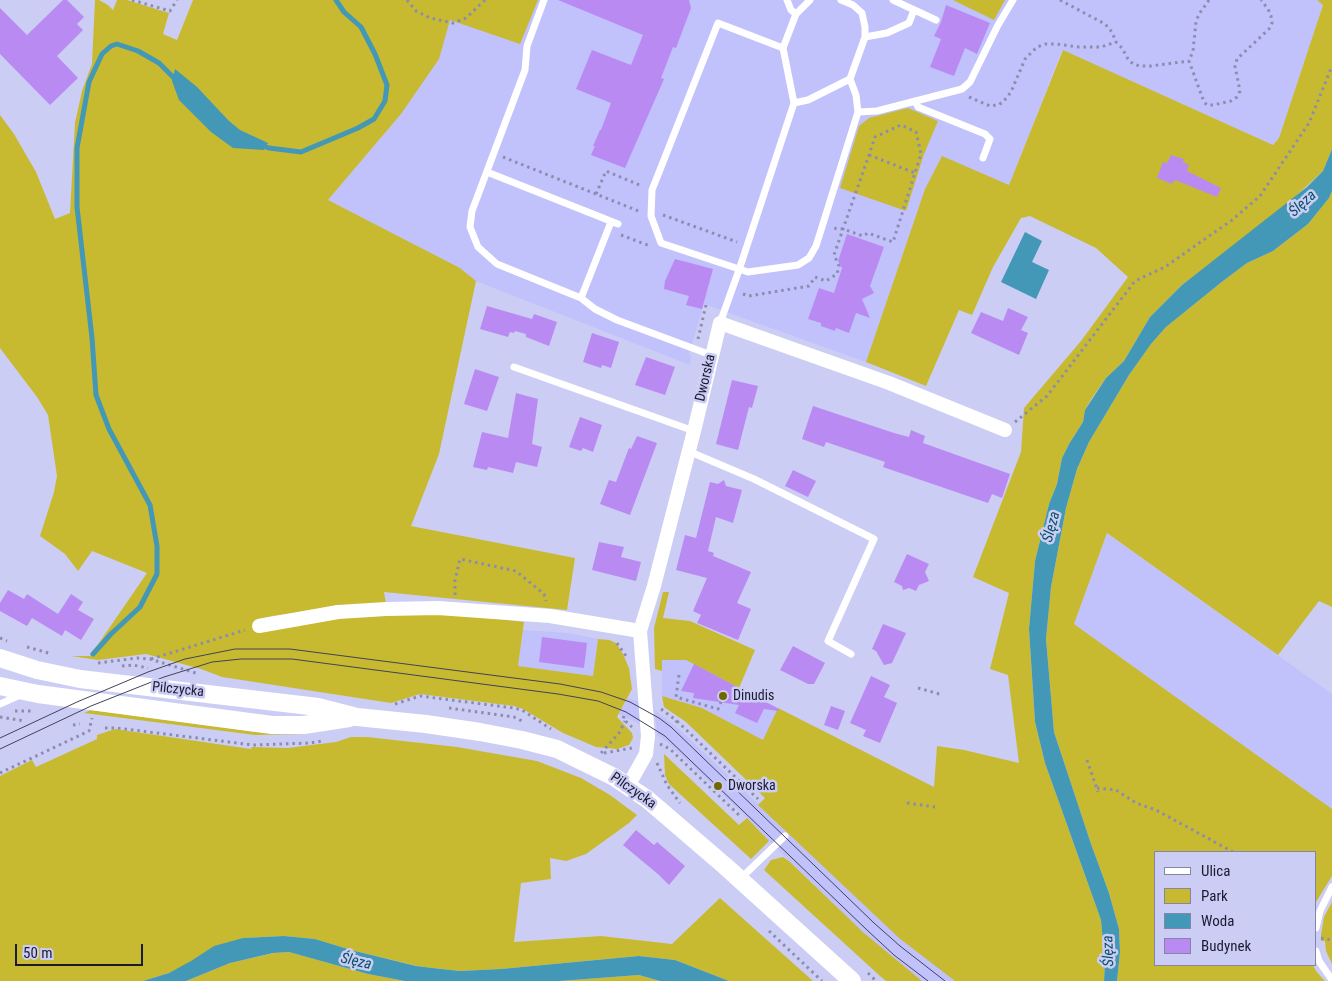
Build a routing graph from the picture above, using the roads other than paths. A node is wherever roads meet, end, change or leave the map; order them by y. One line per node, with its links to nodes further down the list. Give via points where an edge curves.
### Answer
1 (544, 0): 17 (lane, via 527,46 525,70)
2 (788, 0): 8 (lane)
3 (810, 0): 8 (lane)
4 (841, 0): 10 (lane, via 862,13)
5 (892, 0): 7 (lane)
6 (1013, 0): 13 (lane, via 970,82 962,89)
7 (914, 10): 9 (lane); 10 (lane, via 909,23 888,33)
8 (796, 14): 11 (lane)
9 (936, 20)
10 (866, 37): 12 (lane)
11 (783, 48): 14 (lane); 18 (lane, via 718,23 652,190 651,216 661,243)
12 (850, 79): 14 (lane, via 808,100); 15 (lane)
13 (915, 101): 15 (lane, via 877,111); 16 (lane, via 918,107 985,134 990,140)
14 (794, 103): 18 (lane)
15 (858, 112): 18 (lane, via 816,246 809,258 798,265 748,272)
16 (983, 158)
17 (487, 172): 19 (lane, via 472,211 470,227 478,247 496,264); 19 (lane, via 614,223)
18 (739, 270): 20 (lane)
19 (581, 298): 21 (lane, via 594,309 617,320)
20 (720, 323): 21 (street, Dworska); 23 (street)
21 (711, 355): 24 (street, Dworska)
22 (514, 367): 24 (lane)
23 (1005, 430)
24 (694, 431): 25 (street, Dworska)
25 (688, 451): 27 (street, Dworska); 28 (lane, via 754,479 874,539 828,641)
26 (259, 626): 27 (street, via 338,612 455,609 550,616)
27 (640, 632): 34 (street, Dworska, via 648,741 646,754)
28 (851, 654)
29 (0, 658): 33 (street, Pilczycka, via 80,679 318,707)
30 (0, 686): 31 (street, Pilczycka)
31 (26, 692): 32 (lane); 33 (street, Pilczycka, via 272,725 304,725)
32 (0, 704)
33 (357, 717): 34 (street, Pilczycka, via 453,728 540,744 574,756)
34 (628, 786): 36 (street, Pilczycka, via 671,818)
35 (784, 836): 36 (lane)
36 (740, 879): 41 (street, Pilczycka)
37 (1332, 887): 38 (lane)
38 (1317, 924)
39 (1317, 954): 40 (lane)
40 (1332, 980)
41 (852, 981)

